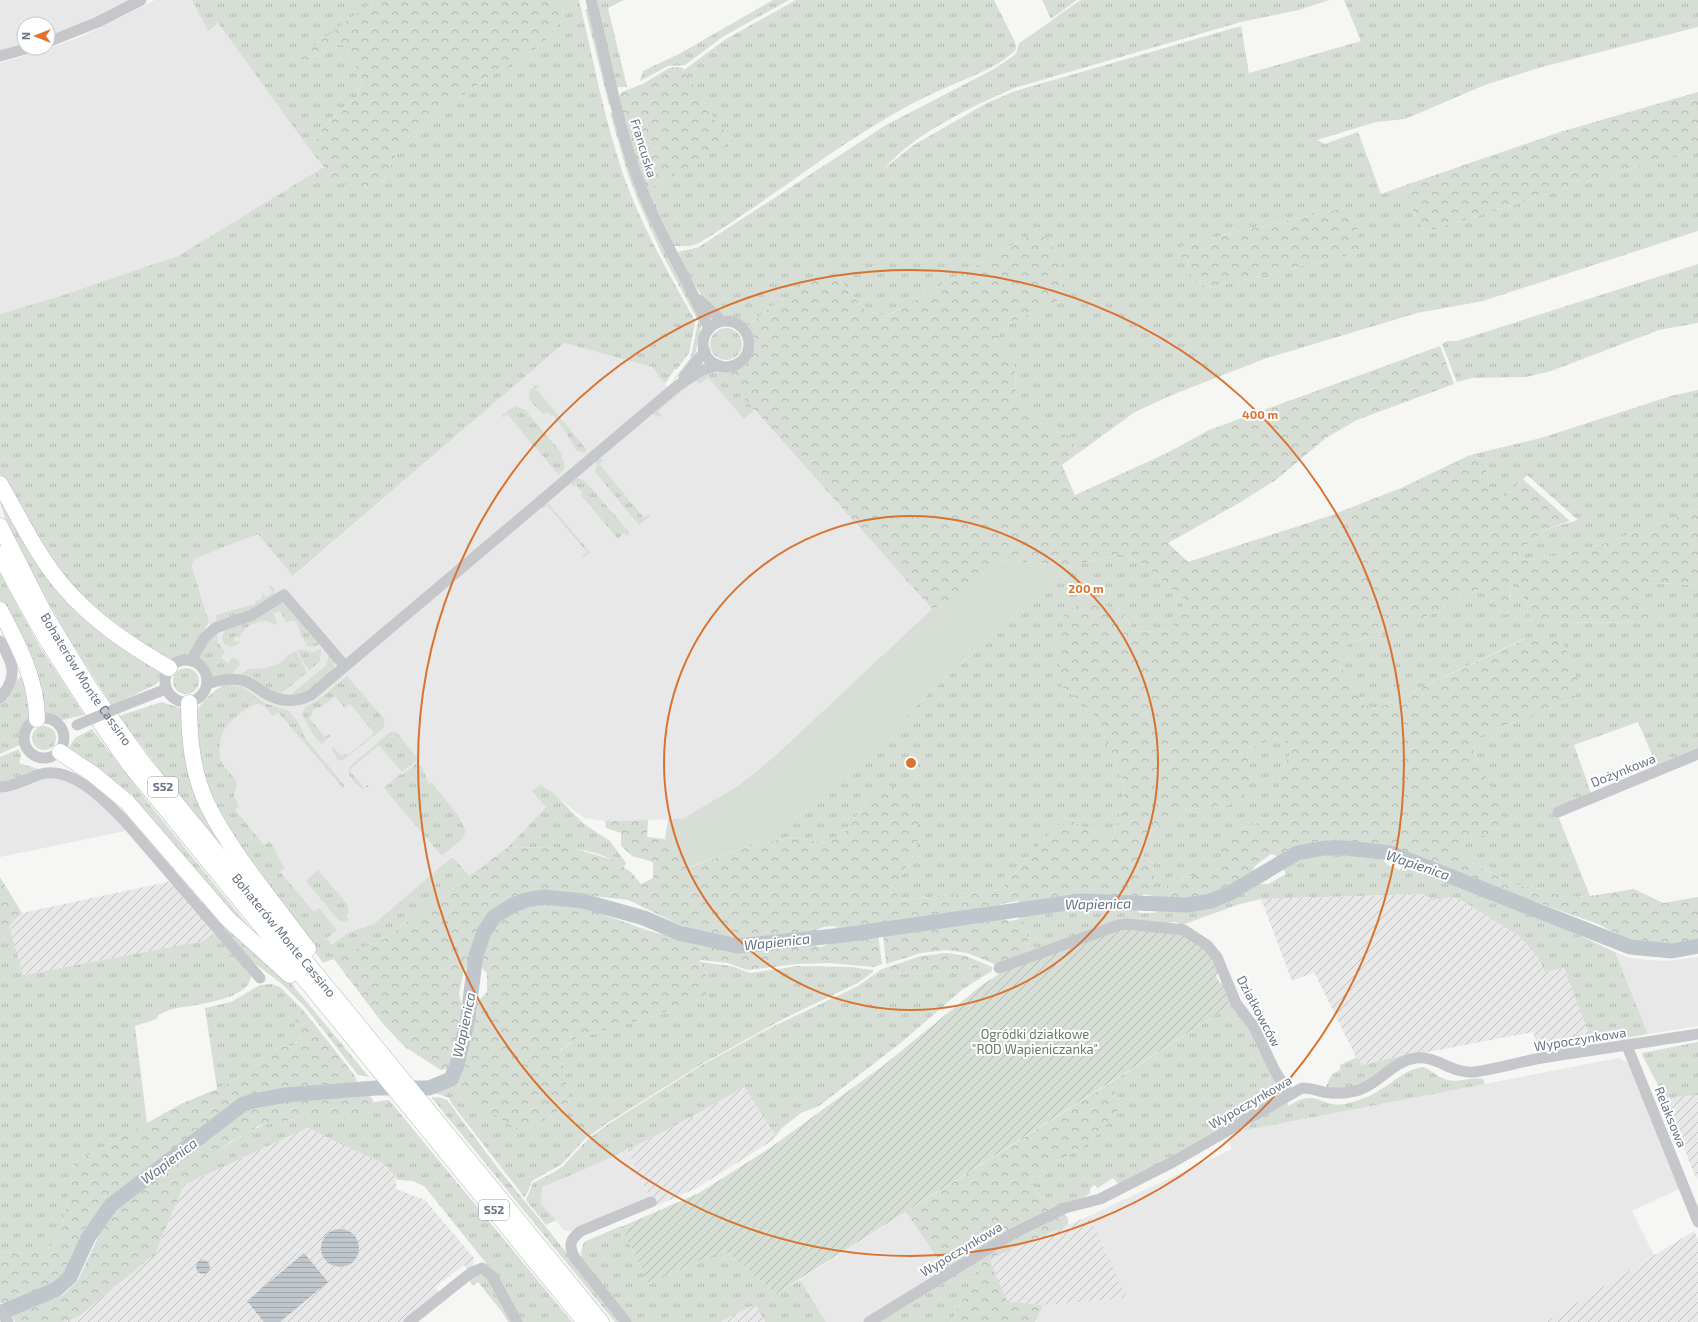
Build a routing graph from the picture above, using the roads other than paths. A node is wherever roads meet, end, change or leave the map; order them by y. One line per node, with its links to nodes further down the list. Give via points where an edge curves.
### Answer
1 (141, 0): 3 (street, via 98,22)
2 (591, 0): 6 (street, Francuska, via 621,123 637,174 664,239)
3 (56, 39)
4 (16, 52): 5 (street)
5 (0, 56)
6 (695, 295): 7 (street, Francuska); 8 (street, Francuska)
7 (722, 321): 8 (street); 10 (street, via 729,321 743,328 747,334 748,350 740,362 733,366)
8 (709, 329): 9 (street, via 705,336)
9 (705, 351): 10 (street); 11 (street)
10 (718, 365): 11 (street, via 702,370)
11 (677, 386): 18 (street)
12 (0, 484): 19 (highway, via 43,559 78,603 110,630)
13 (0, 526): 33 (highway, Bohaterów Monte Cassino / S52, via 45,615 90,688 139,758)
14 (0, 554): 32 (highway, Bohaterów Monte Cassino / S52, via 61,665 130,765)
15 (0, 610): 24 (highway, via 21,651 30,676)
16 (0, 641): 22 (street, via 13,674 12,681)
17 (191, 661): 18 (street, via 204,638 215,628 263,610 284,595); 19 (street, via 176,662); 20 (street, via 202,668)
18 (345, 666): 20 (street, via 311,695 297,701 275,698 244,680 228,679)
19 (169, 668): 21 (street, via 165,678)
20 (207, 684): 23 (street, via 199,698)
21 (166, 689): 23 (street, via 173,698); 25 (street, bridge)
22 (0, 698)
23 (188, 702): 33 (highway, via 191,747 207,803 223,833 313,957)
24 (37, 719): 25 (street, via 49,719 60,725); 26 (street, via 24,734 26,747 30,753 42,759)
25 (63, 731): 26 (street, via 64,742)
26 (60, 752): 32 (highway, via 93,774 127,802 228,919)
27 (1698, 754): 29 (street, Dożynkowa)
28 (0, 787): 31 (street, via 44,773 52,773 77,780 107,802)
29 (1558, 812)
30 (999, 968): 36 (street, Działkowców, via 1118,925 1184,930 1199,939 1217,957 1236,1003 1254,1027)
31 (260, 978)
32 (332, 1014): 43 (highway, Bohaterów Monte Cassino / S52)
33 (358, 1026): 44 (highway, Bohaterów Monte Cassino / S52)
34 (1698, 1034): 35 (street, Wypoczynkowa)
35 (1627, 1046): 36 (street, Wypoczynkowa, via 1473,1072 1460,1072 1432,1059 1416,1058 1398,1064 1370,1085 1355,1091 1339,1094 1302,1088); 38 (street, Relaksowa)
36 (1289, 1094): 46 (street, Wypoczynkowa, via 1173,1162 1100,1199 1066,1208 1014,1233)
37 (651, 1202): 45 (street, via 581,1231 570,1243 575,1258)
38 (1698, 1222)
39 (0, 1312): 40 (street)
40 (8, 1322)
41 (409, 1322): 42 (street, via 472,1272 482,1268 492,1276)
42 (517, 1322)
43 (585, 1322)
44 (601, 1322)
45 (626, 1322)
46 (869, 1322)

